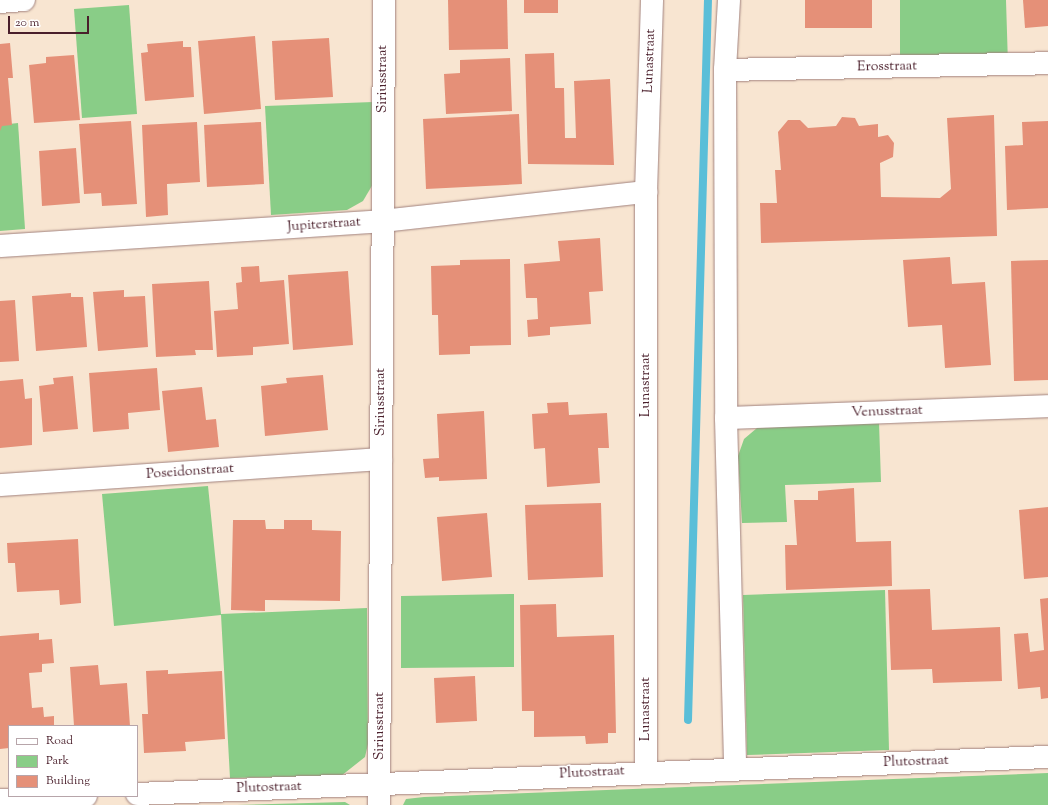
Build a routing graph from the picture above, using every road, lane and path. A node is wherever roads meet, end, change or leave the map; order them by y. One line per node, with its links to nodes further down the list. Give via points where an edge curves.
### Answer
1 (24, 0): 5 (street)
2 (384, 0): 9 (street, Siriusstraat)
3 (652, 0): 8 (street, Lunastraat)
4 (729, 0): 7 (street)
5 (0, 2)
6 (1048, 63): 7 (street, Erosstraat)
7 (725, 70): 12 (street)
8 (646, 192): 9 (street, Jupiterstraat); 17 (street, Lunastraat)
9 (382, 221): 10 (street, Jupiterstraat); 13 (street, Siriusstraat)
10 (0, 246)
11 (1048, 406): 12 (street, Venusstraat)
12 (726, 418): 16 (street)
13 (381, 459): 14 (street, Poseidonstraat); 19 (street, Siriusstraat)
14 (0, 486)
15 (1048, 757): 16 (street, Plutostraat)
16 (735, 768): 17 (street, Plutostraat)
17 (646, 771): 19 (street, Plutostraat)
18 (138, 794): 19 (street, Plutostraat)
19 (380, 794)
20 (64, 797): 21 (street)
21 (0, 800)

